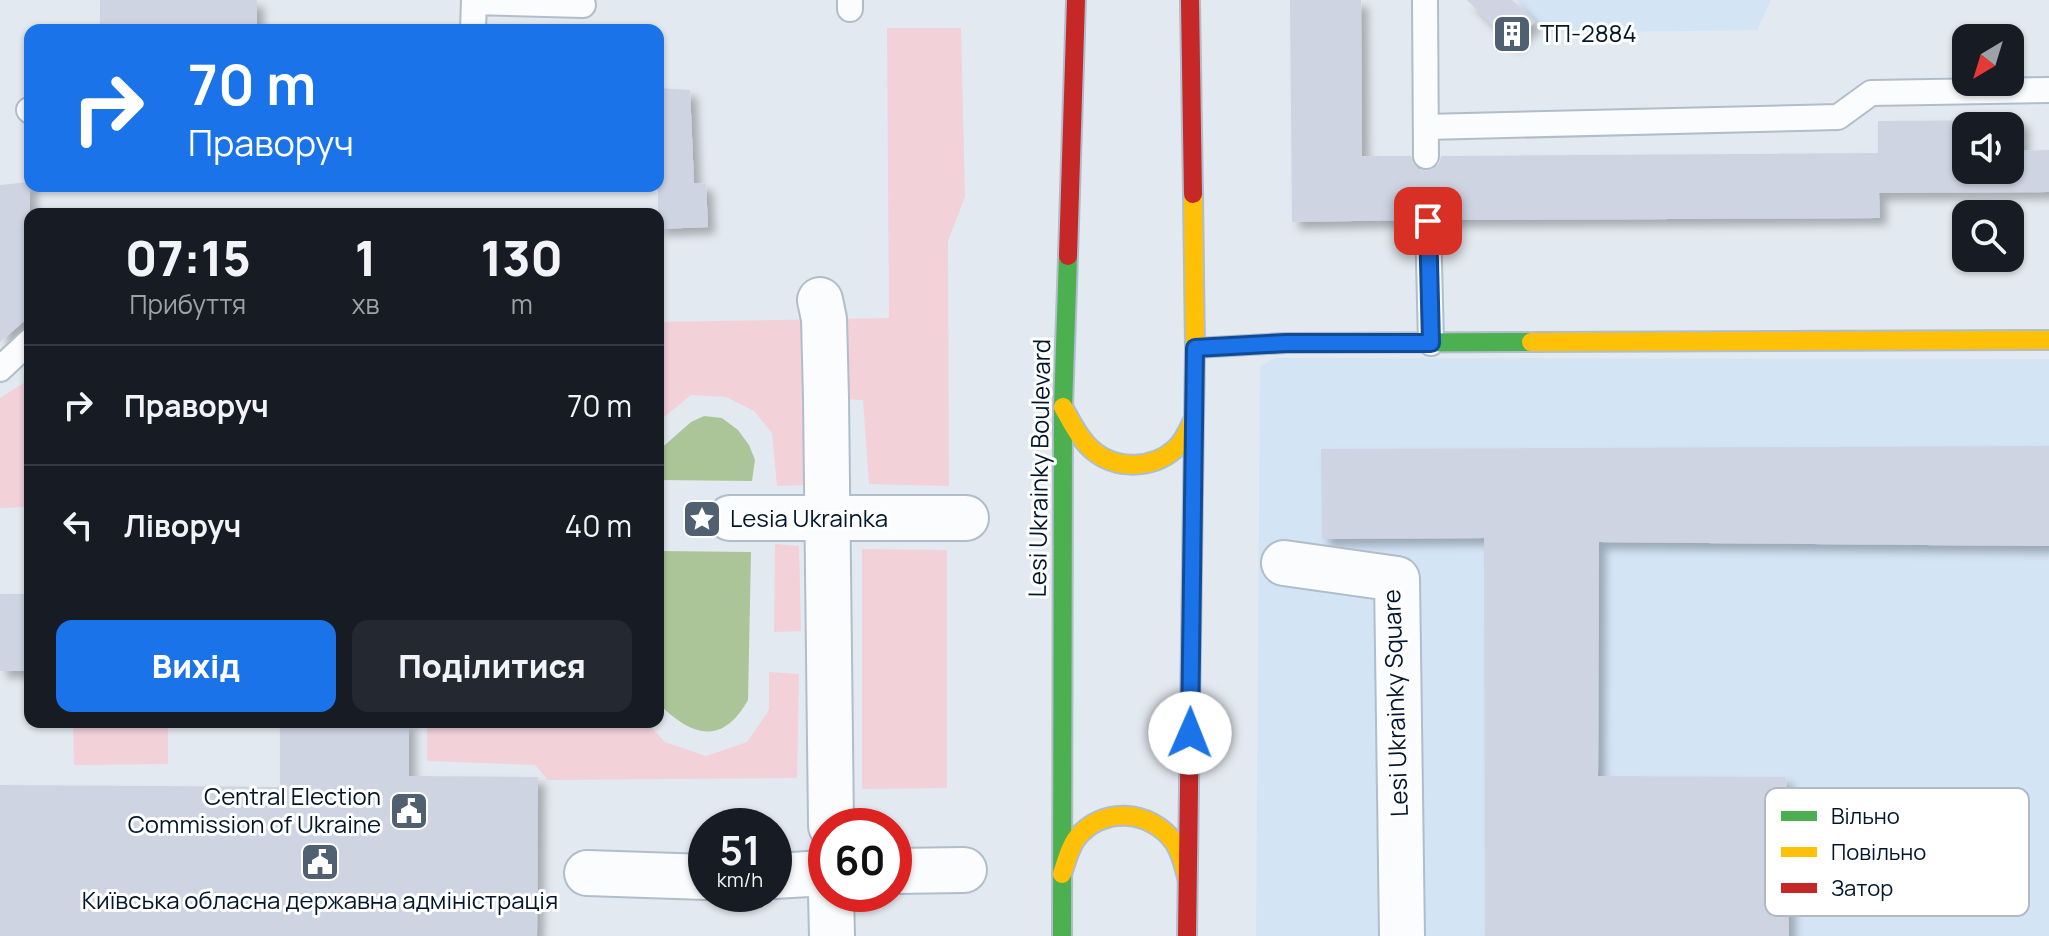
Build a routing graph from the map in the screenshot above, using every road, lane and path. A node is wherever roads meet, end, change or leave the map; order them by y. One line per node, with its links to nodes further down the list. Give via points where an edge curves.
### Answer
1 (1076, 0): 17 (main road, Lesi Ukrainky Boulevard)
2 (1190, 0): 15 (main road)
3 (1425, 0): 8 (lane)
4 (474, 1): 5 (lane); 6 (lane)
5 (583, 5)
6 (473, 24)
7 (2049, 90): 8 (lane, via 1871,93 1838,117)
8 (1426, 127): 9 (lane)
9 (1426, 156)
10 (1428, 221): 13 (lane)
11 (820, 300): 21 (street)
12 (2049, 340): 13 (main road)
13 (1431, 343): 15 (main road)
14 (24, 347): 16 (lane)
15 (1195, 348): 18 (main road)
16 (0, 369)
17 (1063, 407): 18 (main road, via 1088,446 1104,459 1132,466 1170,454); 28 (main road, Lesi Ukrainky Boulevard)
18 (1194, 418): 29 (main road)
19 (730, 518): 21 (street)
20 (966, 518): 21 (street)
21 (828, 519): 23 (street)
22 (1284, 563): 34 (street, Lesi Ukrainky Square, via 1397,579)
23 (831, 808)
24 (964, 870): 25 (street)
25 (912, 871)
26 (587, 873): 27 (street)
27 (688, 876)
28 (1061, 877): 29 (main road, via 1077,838 1087,827 1118,814 1150,820 1163,829 1175,843); 32 (main road, Lesi Ukrainky Boulevard)
29 (1188, 879): 33 (main road)
30 (831, 912): 31 (street)
31 (832, 936)
32 (1062, 936)
33 (1187, 936)
34 (1402, 936)

